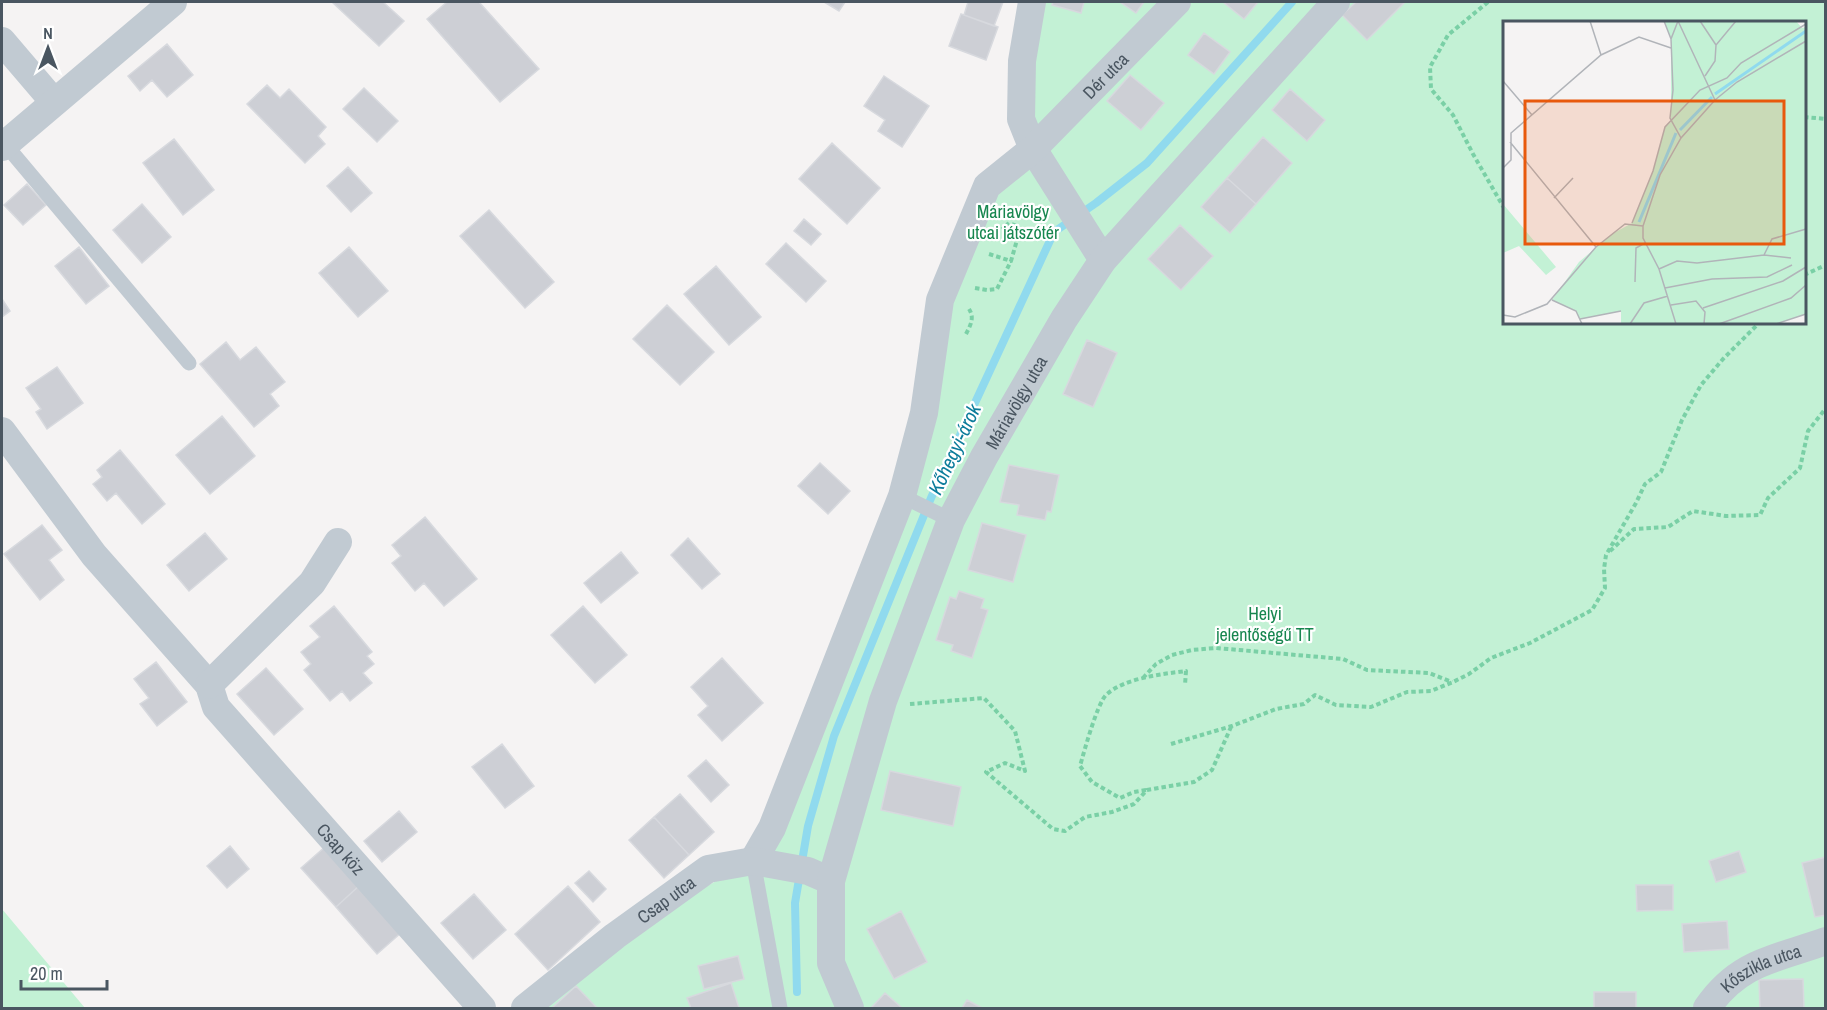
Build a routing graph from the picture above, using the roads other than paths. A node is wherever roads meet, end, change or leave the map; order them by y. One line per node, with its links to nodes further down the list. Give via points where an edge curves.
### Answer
1 (173, 2): 6 (street)
2 (1032, 2): 8 (street, via 1022,61 1021,119)
3 (1177, 2): 8 (street, Dér utca)
4 (1336, 2): 9 (street, Máriavölgy utca)
5 (2, 41): 6 (street)
6 (54, 102): 7 (street)
7 (3, 146): 10 (lane)
8 (1033, 149): 9 (street); 12 (street, via 987,186 940,300)
9 (1103, 260): 13 (street, Máriavölgy utca, via 1058,328 984,457)
10 (189, 363)
11 (2, 430): 15 (street, Csap köz, via 94,555)
12 (908, 499): 13 (lane); 16 (street, via 772,828)
13 (942, 515): 17 (street, Máriavölgy utca, via 883,701)
14 (338, 542): 15 (street, via 312,583)
15 (209, 685): 20 (street, Csap köz, via 216,707)
16 (765, 863): 17 (street, Csap utca); 21 (street, Csap utca, via 708,869); 22 (lane)
17 (819, 876): 19 (street, Máriavölgy utca, via 831,963)
18 (1826, 941): 23 (street, Kőszikla utca, via 1760,962 1742,972 1718,992)
19 (843, 1006)
20 (482, 1008)
21 (525, 1008)
22 (780, 1008)
23 (1707, 1008)

